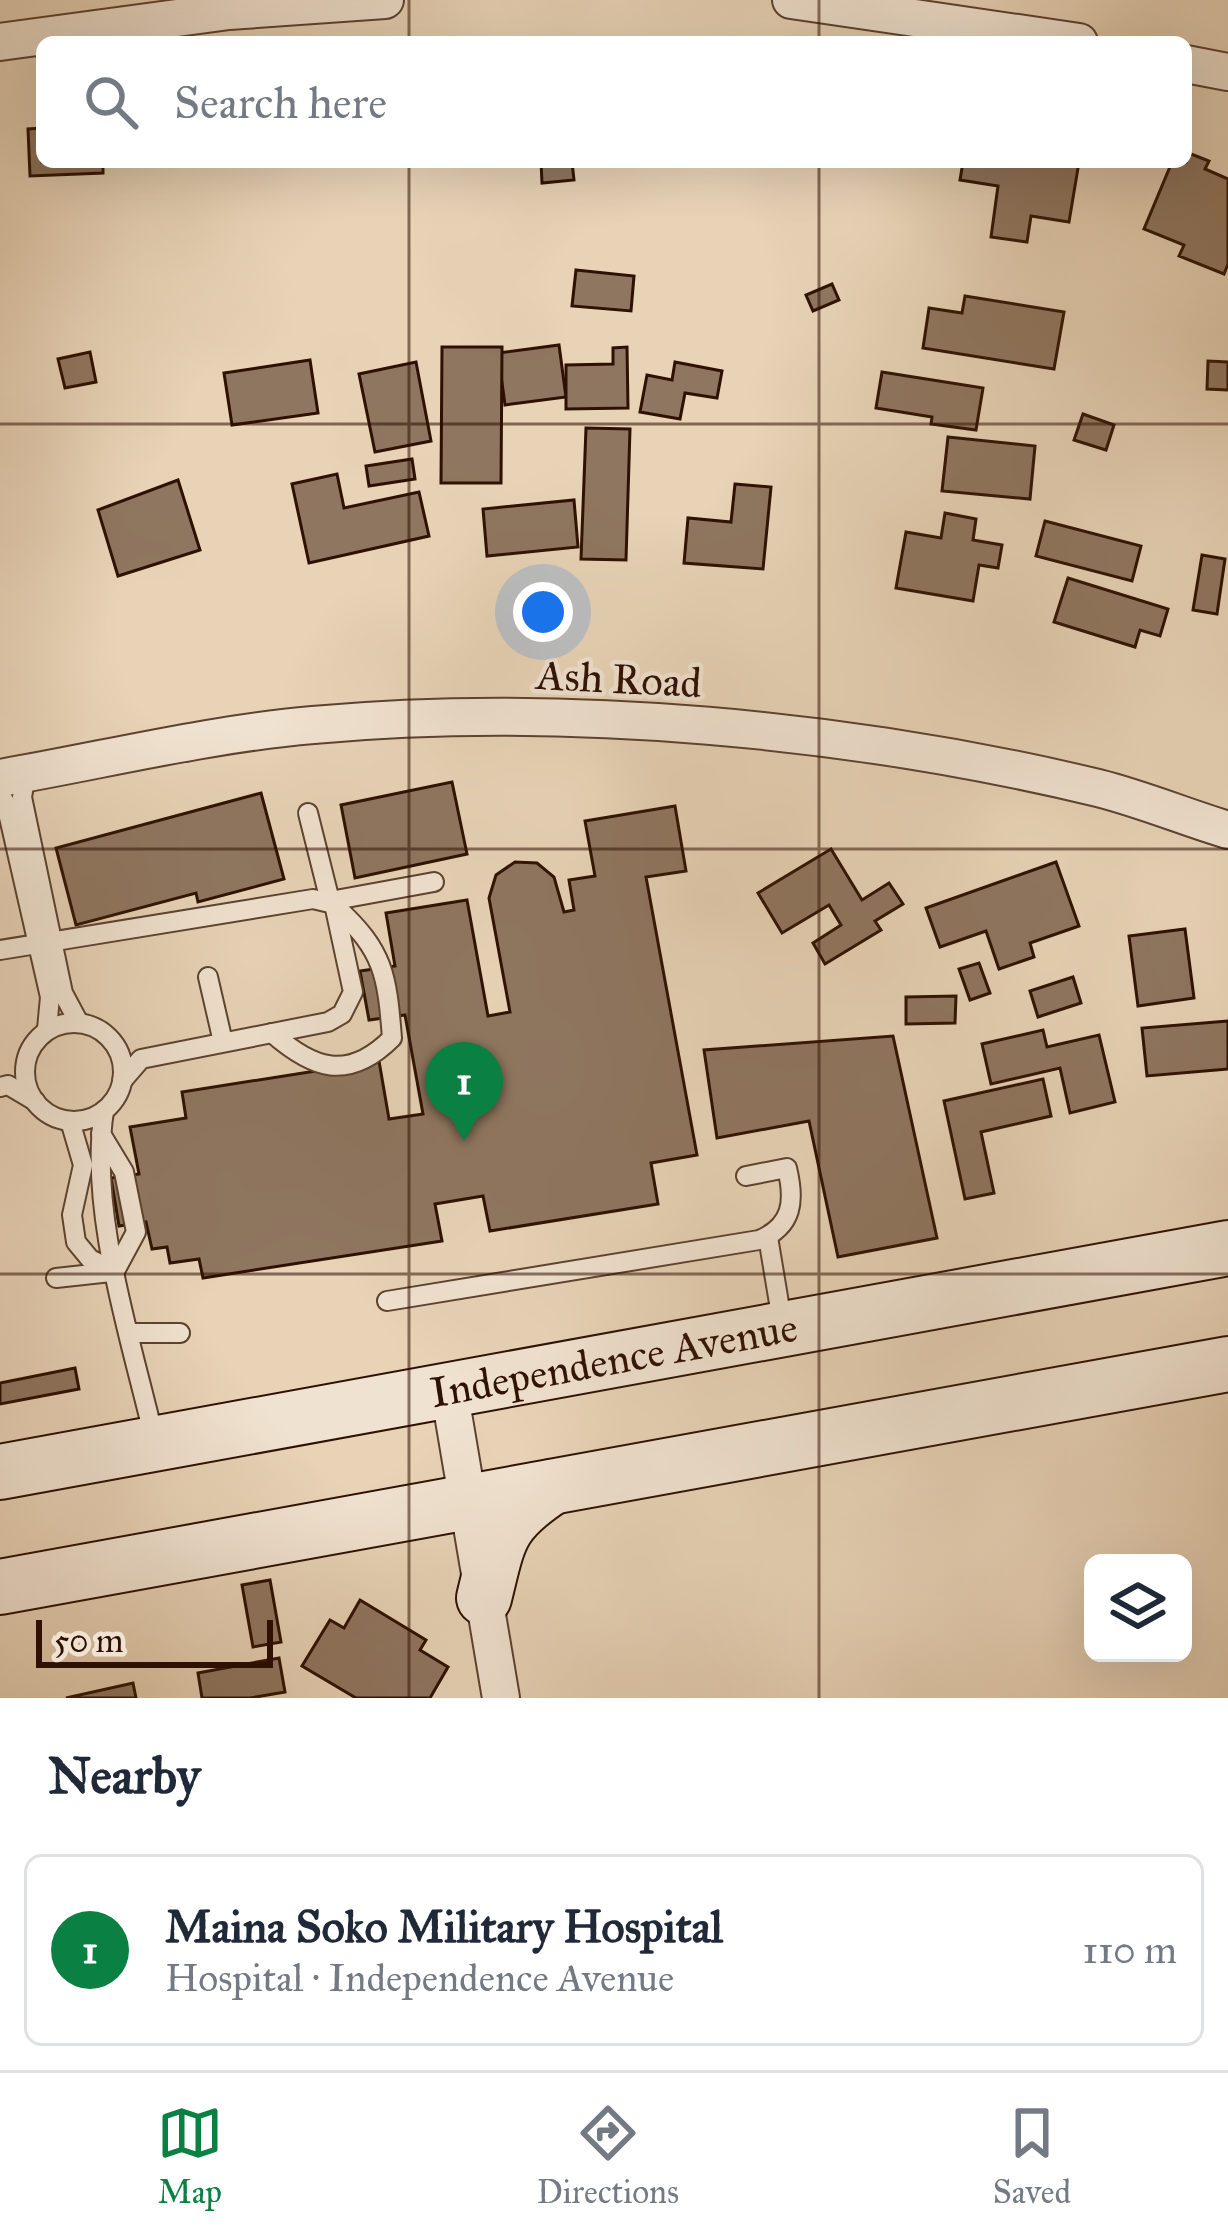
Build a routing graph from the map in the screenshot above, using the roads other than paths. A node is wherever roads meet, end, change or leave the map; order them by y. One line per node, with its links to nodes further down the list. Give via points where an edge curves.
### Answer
1 (385, 0): 3 (street, via 230,10)
2 (791, 0): 4 (street)
3 (43, 36)
4 (1038, 36)
5 (36, 37): 6 (street)
6 (0, 42)
7 (1192, 65): 8 (street)
8 (1228, 72)
9 (9, 782): 11 (street, Ash Road, via 317,724 636,720 908,751 1101,789); 14 (lane, via 6,804); 14 (lane, via 22,796)
10 (308, 813): 13 (lane)
11 (1228, 830)
12 (434, 882): 13 (lane)
13 (333, 904): 14 (lane, via 313,899); 19 (lane, via 351,1002 328,1022); 19 (lane, via 366,935 381,963 392,1038 376,1054 324,1066)
14 (45, 943): 15 (lane); 17 (lane); 18 (lane)
15 (0, 950)
16 (208, 977): 20 (lane)
17 (79, 1023): 18 (lane); 22 (lane, via 113,1042)
18 (47, 1029): 21 (lane)
19 (272, 1033): 20 (lane)
20 (223, 1042): 22 (lane, via 141,1059)
21 (26, 1065): 23 (lane); 24 (lane)
22 (122, 1081): 25 (lane)
23 (4, 1086): 24 (lane)
24 (35, 1101): 26 (lane)
25 (104, 1111): 26 (lane); 31 (lane, via 100,1134 124,1172 136,1232)
26 (70, 1121): 29 (lane, via 83,1165 72,1215)
27 (746, 1176): 28 (lane, via 787,1168 793,1205)
28 (768, 1237): 32 (lane); 33 (lane)
29 (80, 1246): 31 (lane); 31 (lane, via 56,1277)
30 (1228, 1248): 33 (main road, Independence Avenue)
31 (115, 1271): 34 (lane)
32 (387, 1301)
33 (783, 1330): 37 (main road, Independence Avenue)
34 (130, 1333): 35 (lane); 38 (lane)
35 (180, 1333)
36 (1228, 1364): 40 (main road)
37 (449, 1390): 38 (main road, Independence Avenue); 41 (street)
38 (156, 1444): 39 (main road, Independence Avenue)
39 (0, 1472)
40 (552, 1487): 41 (main road); 43 (main road, via 515,1512 497,1544)
41 (466, 1503): 42 (main road); 43 (street)
42 (0, 1588)
43 (484, 1598): 44 (street)
44 (501, 1698)

